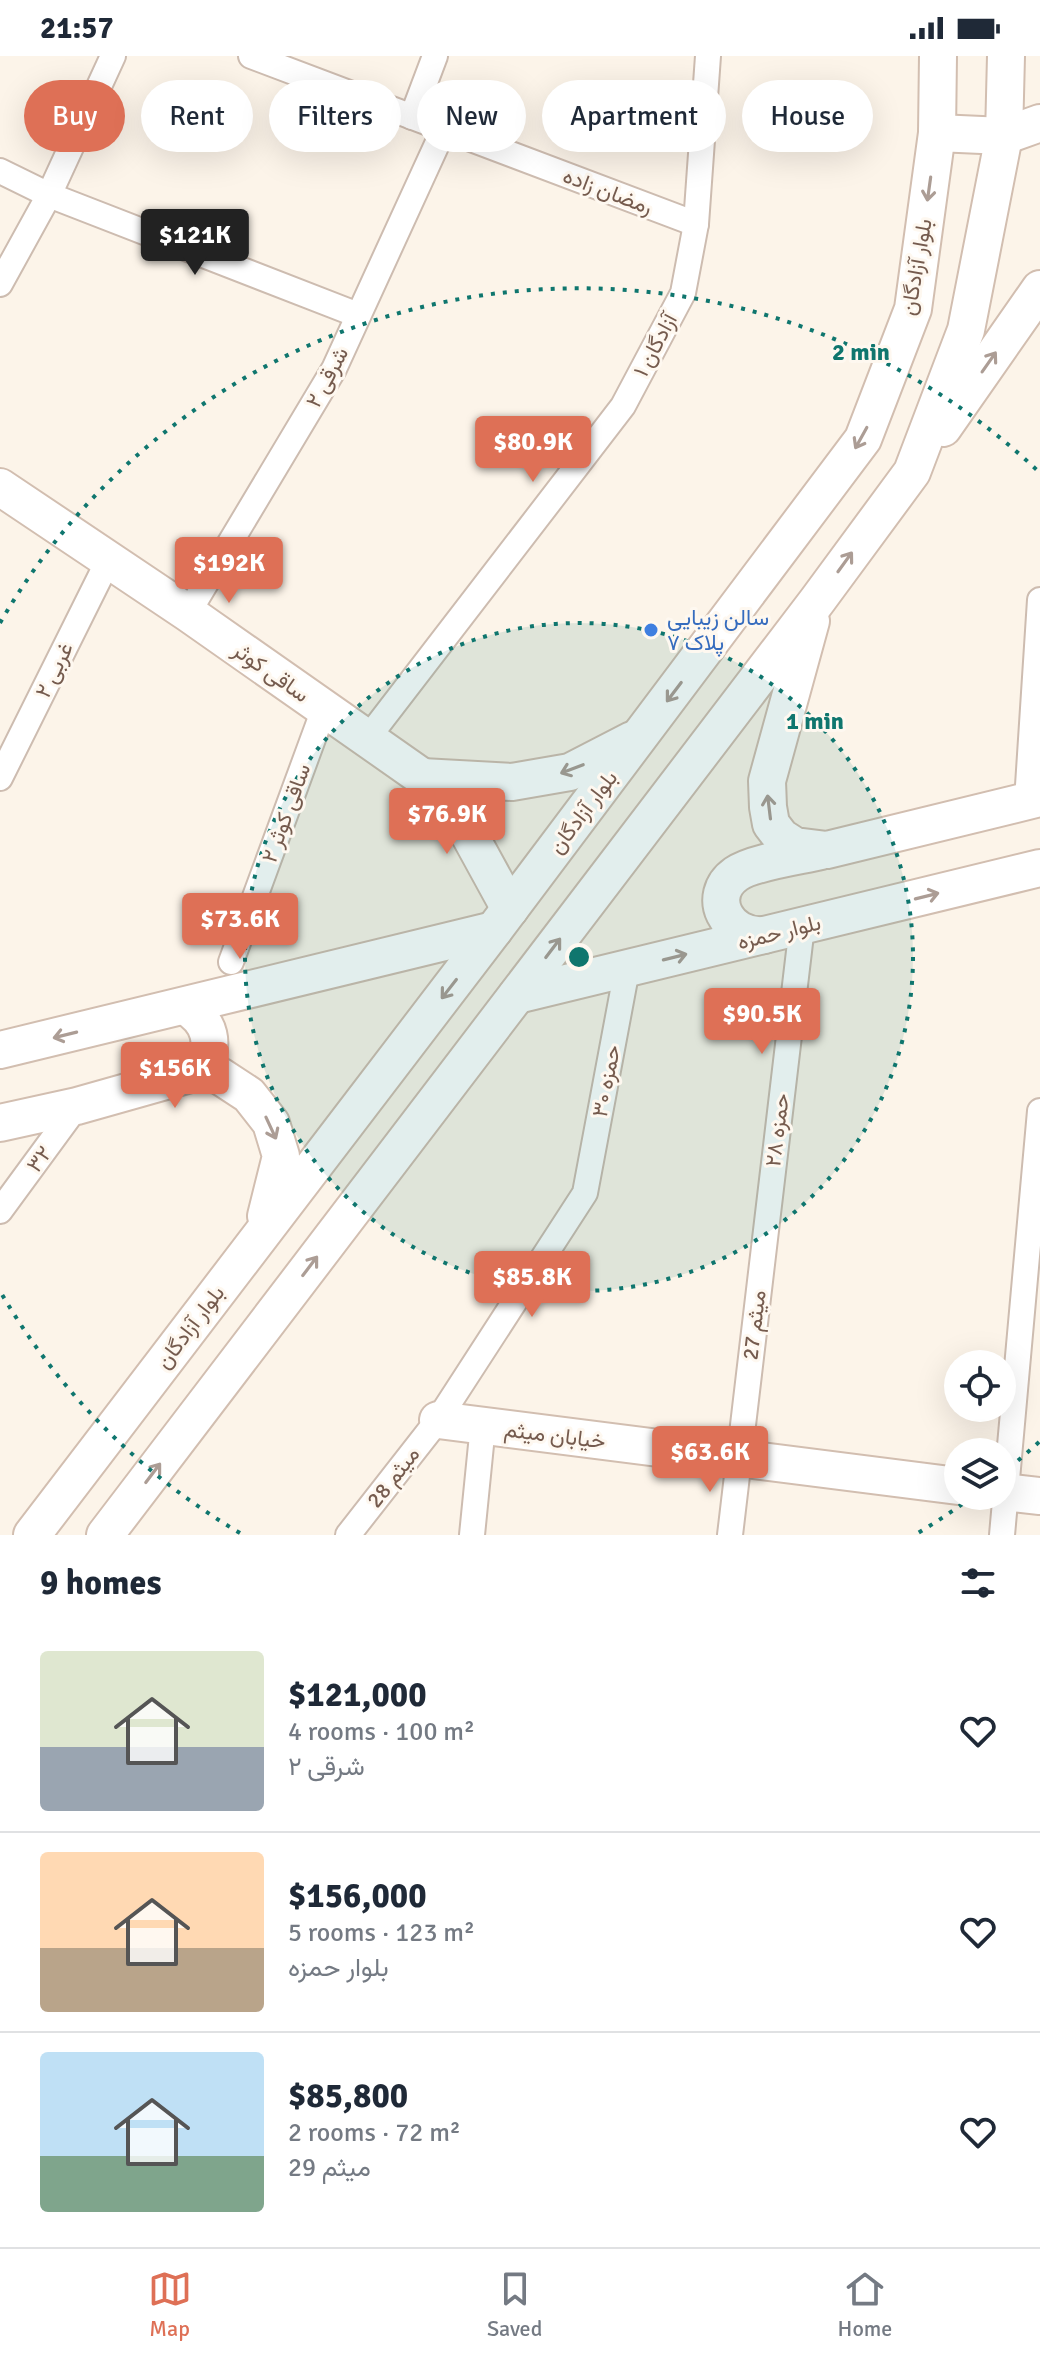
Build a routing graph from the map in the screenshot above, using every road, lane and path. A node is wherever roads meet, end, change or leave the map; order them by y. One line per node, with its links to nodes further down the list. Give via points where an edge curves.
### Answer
1 (113, 56): 15 (street)
2 (251, 56): 7 (street, رمضان زاده)
3 (435, 56): 7 (street)
4 (708, 56): 16 (street, آزادگان ۱)
5 (938, 56): 10 (main road, بلوار آزادگان)
6 (1006, 56): 11 (main road)
7 (412, 117): 8 (street, رمضان زاده)
8 (417, 119)
9 (1040, 123): 11 (main road)
10 (937, 133): 11 (main road); 27 (main road, بلوار آزادگان, one-way to 27, via 913,309 863,439)
11 (1004, 136): 20 (main road, via 966,330)
12 (433, 152): 19 (street, ۲ شرقی)
13 (505, 152): 16 (street, رمضان زاده)
14 (0, 171): 15 (street)
15 (49, 195): 17 (street); 19 (street)
16 (696, 224): 28 (street, آزادگان ۱, via 683,293 623,406)
17 (0, 284)
18 (1040, 289): 20 (main road, one-way to 18)
19 (358, 315): 25 (street, ۲ شرقی, via 334,369)
20 (912, 472): 24 (main road, one-way to 20)
21 (0, 487): 22 (main road, ساقی کوثر)
22 (108, 561): 25 (main road, ساقی کوثر); 30 (street, ۲ غربی)
23 (1040, 600): 31 (street)
24 (817, 601): 32 (main road, one-way to 24, via 795,846 781,837 771,824 767,794); 39 (main road, one-way to 24)
25 (188, 613): 26 (main road, ساقی کوثر)
26 (324, 709): 28 (main road, ساقی کوثر); 37 (street, ساقی کوثر ۲)
27 (642, 735): 29 (main road, one-way to 29, via 570,772 512,782); 34 (main road, بلوار آزادگان)
28 (367, 739): 29 (main road, ساقی کوثر)
29 (422, 777): 34 (main road, ساقی کوثر, via 464,825)
30 (0, 778)
31 (1033, 799): 32 (main road)
32 (827, 850): 36 (main road, via 748,868 727,884 722,897 728,922 750,936)
33 (1040, 868): 35 (main road, بلوار حمزه, one-way to 33)
34 (502, 919): 40 (main road); 49 (main road, بلوار آزادگان, one-way to 49)
35 (802, 926): 36 (main road, بلوار حمزه); 46 (street, حمزه ۲۸)
36 (764, 935): 38 (main road, بلوار حمزه, one-way to 36)
37 (231, 962)
38 (627, 969): 39 (main road, بلوار حمزه); 47 (street, حمزه ۳۰)
39 (517, 995): 57 (main road, one-way to 39)
40 (185, 1006): 41 (main road, one-way to 41); 42 (main road, via 198,1014 211,1042)
41 (0, 1050)
42 (201, 1071): 43 (main road); 49 (main road, one-way to 49, via 220,1076 249,1095 271,1123 281,1156)
43 (77, 1106): 45 (main road); 48 (street, ۳۲)
44 (1040, 1111): 54 (street)
45 (0, 1123)
46 (770, 1192): 52 (street, میثم 27)
47 (585, 1193): 50 (street, میثم 28)
48 (0, 1211)
49 (263, 1231): 56 (main road, بلوار آزادگان)
50 (438, 1420): 51 (main road, خیابان میثم); 58 (street, میثم 28)
51 (483, 1425): 52 (main road, خیابان میثم); 59 (street)
52 (738, 1458): 53 (main road, خیابان میثم); 60 (street, میثم 27)
53 (944, 1484)
54 (1016, 1493)
55 (1010, 1510): 61 (street)
56 (32, 1535)
57 (105, 1535)
58 (348, 1535)
59 (472, 1535)
60 (730, 1535)
61 (1002, 1535)

